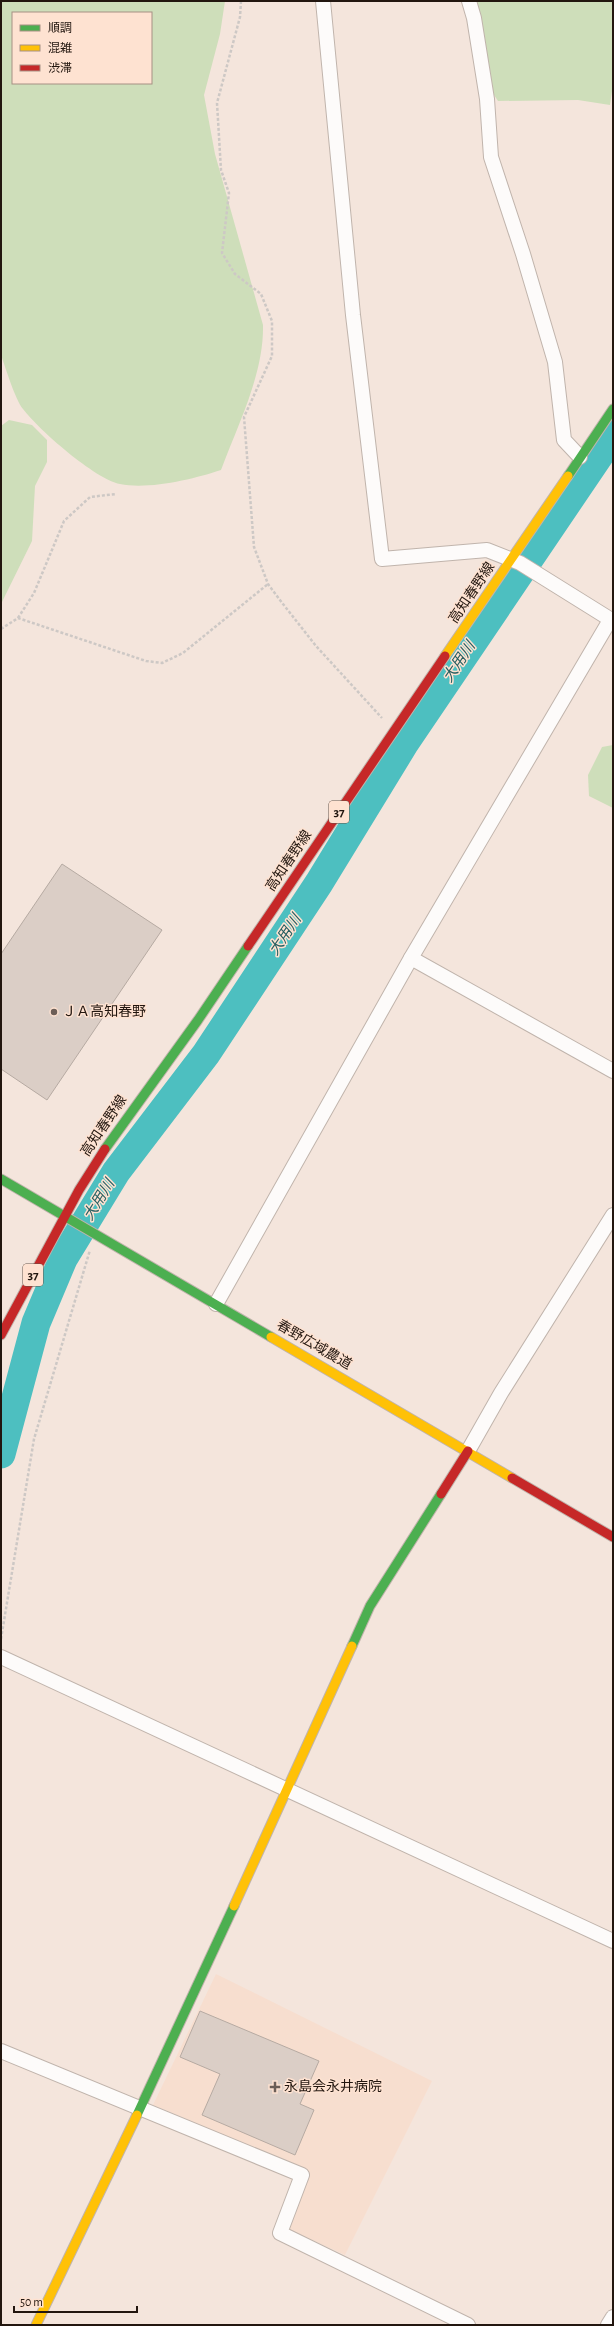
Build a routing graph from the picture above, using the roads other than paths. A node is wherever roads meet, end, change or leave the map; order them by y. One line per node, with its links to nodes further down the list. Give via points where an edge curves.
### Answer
1 (323, 1): 5 (street, via 354,315 382,559 487,550)
2 (469, 1): 4 (street, via 487,99 491,157 524,254 554,362 564,440)
3 (613, 409): 4 (street, 高知春野線 / 37)
4 (580, 457): 5 (street, 高知春野線 / 37)
5 (516, 561): 6 (street); 10 (street, 高知春野線 / 37, via 394,732 198,1020 113,1136)
6 (612, 620): 7 (street)
7 (410, 958): 8 (street); 12 (street)
8 (613, 1071)
9 (1, 1179): 10 (street, 春野広域農道)
10 (65, 1215): 12 (street, 春野広域農道); 13 (street, 高知春野線 / 37)
11 (613, 1215): 14 (street, via 501,1393)
12 (216, 1304): 14 (street, 春野広域農道)
13 (1, 1335)
14 (468, 1451): 15 (street, 春野広域農道); 17 (street, via 370,1606)
15 (613, 1537)
16 (1, 1657): 17 (street)
17 (287, 1791): 18 (street); 20 (street)
18 (613, 1941)
19 (1, 2051): 20 (street)
20 (141, 2107): 22 (street); 23 (street, via 302,2175 280,2233)
21 (613, 2317): 24 (street)
22 (36, 2325)
23 (468, 2325)
24 (608, 2325)

